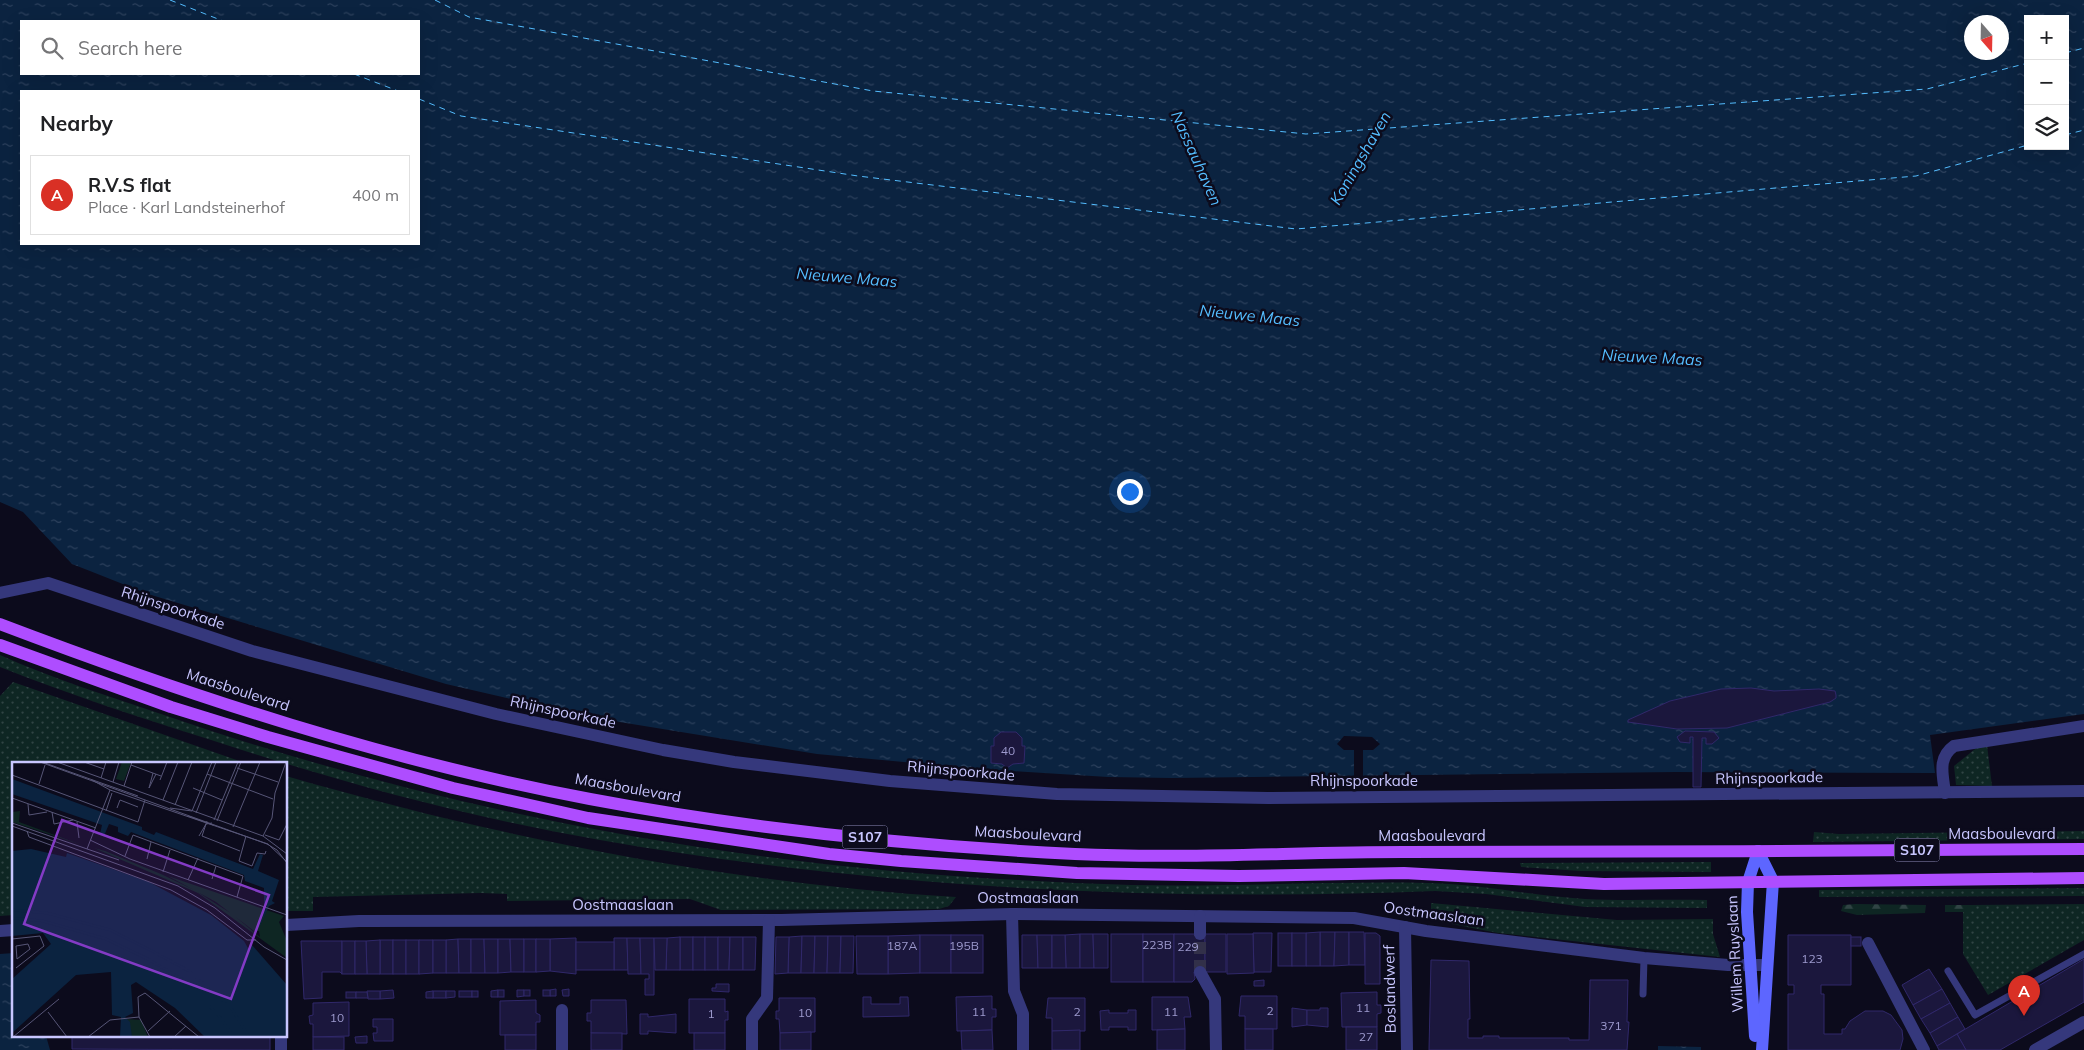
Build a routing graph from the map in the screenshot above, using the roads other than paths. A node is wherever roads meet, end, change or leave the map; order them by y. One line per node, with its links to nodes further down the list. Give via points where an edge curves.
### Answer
1 (0, 593): 6 (street, Rhijnspoorkade, via 48,583 252,651 496,714 726,761 890,781 1048,793 1268,798)
2 (0, 624): 8 (main road, Maasboulevard / S107, via 220,703 435,764 590,799 766,826 955,846 1077,854 1242,856)
3 (0, 645): 11 (main road, S107, via 171,707 453,788 588,818 758,844 901,861 1078,873 1239,876 1404,874 1604,884)
4 (2084, 726): 6 (street, via 1954,746 1941,763)
5 (2084, 791): 6 (street, Rhijnspoorkade)
6 (1945, 793)
7 (2084, 850): 8 (main road, Maasboulevard / S107)
8 (1758, 851): 10 (street); 11 (street, Willem Ruyslaan)
9 (2084, 878): 10 (main road, S107)
10 (1773, 881): 11 (main road, S107); 22 (street, Willem Ruyslaan)
11 (1748, 882): 21 (street, Willem Ruyslaan)
12 (1012, 914): 13 (street, Oostmaaslaan); 14 (street, Oostmaaslaan); 30 (street, via 1014,991 1023,1014)
13 (1200, 916): 16 (street, Oostmaaslaan, via 1354,918); 17 (street)
14 (769, 920): 15 (street, Oostmaaslaan, via 359,921); 29 (street, via 767,998 752,1019)
15 (288, 925)
16 (1405, 928): 20 (street, Oostmaaslaan); 32 (street, Boslandwerf)
17 (1200, 934)
18 (1868, 943): 35 (street)
19 (2084, 954): 23 (lane, via 1975,1015)
20 (1644, 958): 21 (street, Oostmaaslaan); 25 (lane)
21 (1750, 965): 22 (street, Oostmaaslaan); 33 (street, Willem Ruyslaan)
22 (1766, 965): 34 (street, Willem Ruyslaan)
23 (1948, 971)
24 (1200, 972): 31 (street, via 1215,999)
25 (1643, 994)
26 (562, 1010): 28 (street)
27 (2084, 1022): 36 (street)
28 (562, 1050)
29 (752, 1050)
30 (1023, 1050)
31 (1216, 1050)
32 (1407, 1050)
33 (1756, 1050)
34 (1762, 1050)
35 (1924, 1050)
36 (2035, 1050)

